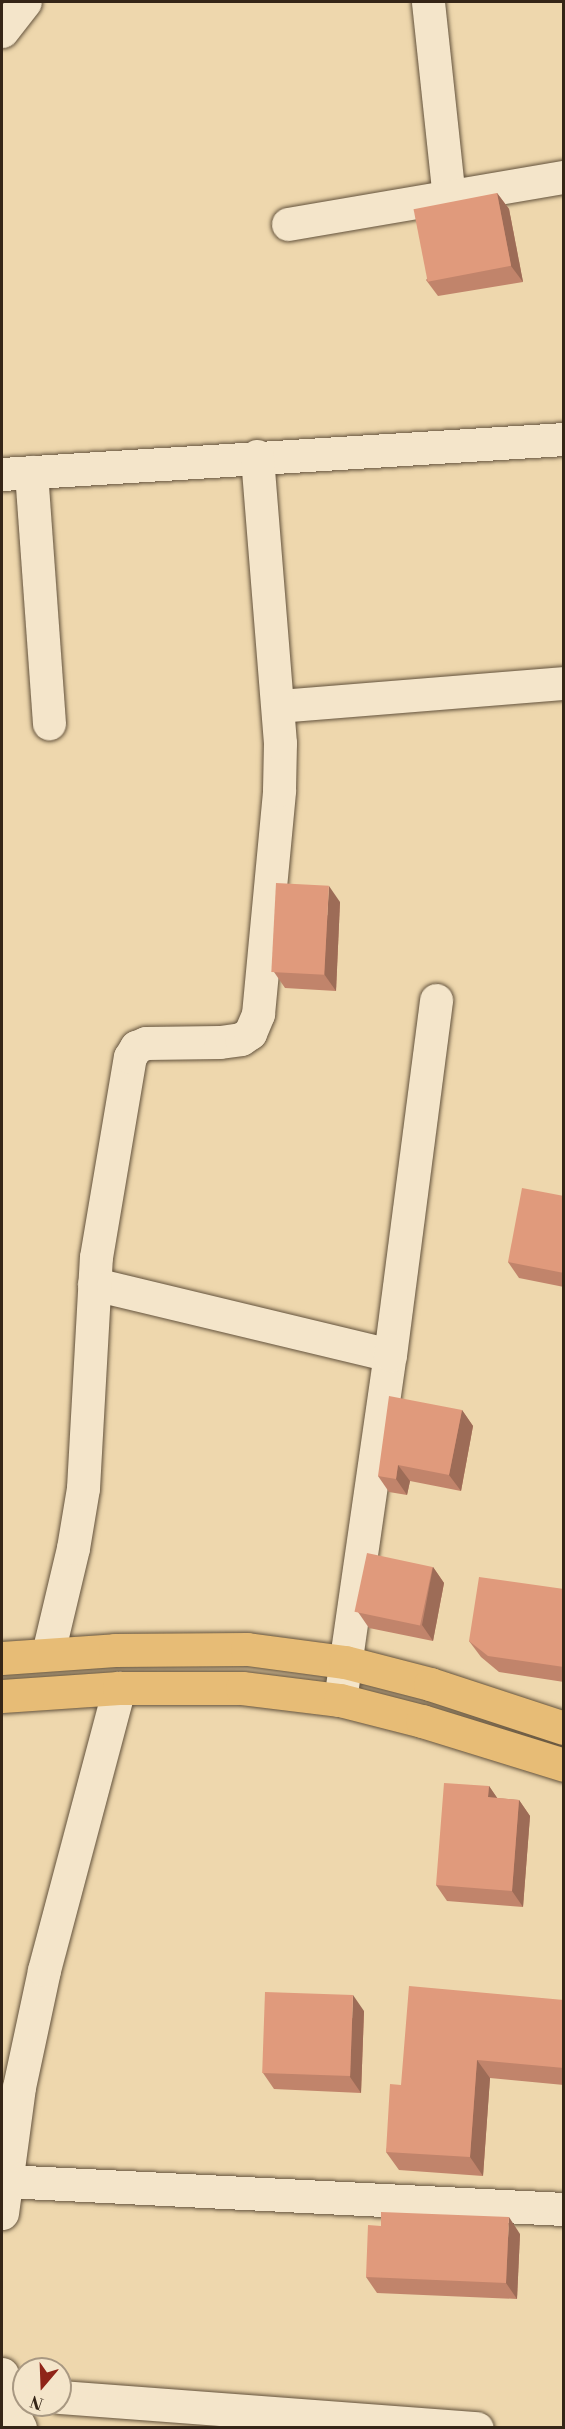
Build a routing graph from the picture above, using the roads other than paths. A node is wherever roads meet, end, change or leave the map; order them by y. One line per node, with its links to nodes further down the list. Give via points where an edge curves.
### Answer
1 (25, 2): 3 (street)
2 (428, 2): 5 (street)
3 (2, 32)
4 (564, 177): 5 (street)
5 (449, 198): 6 (street)
6 (288, 224)
7 (564, 439): 8 (street)
8 (257, 456): 9 (street); 11 (street)
9 (16, 473): 12 (street)
10 (564, 683): 11 (street)
11 (278, 706): 14 (street, via 279,790 258,1014 250,1033 241,1038 146,1043 136,1047 130,1057)
12 (49, 723)
13 (436, 1000): 15 (street)
14 (94, 1284): 15 (street); 16 (street, via 83,1488 74,1548)
15 (390, 1355): 18 (street)
16 (48, 1653): 17 (main road); 18 (main road, via 247,1649)
17 (6, 1658)
18 (345, 1662): 21 (street); 22 (main road, via 430,1684)
19 (118, 1689): 20 (main road); 21 (main road, via 242,1688); 24 (street, via 44,1970 19,2087)
20 (8, 1696)
21 (340, 1700): 23 (main road)
22 (564, 1728)
23 (564, 1765)
24 (5, 2181): 25 (street); 26 (street)
25 (564, 2209)
26 (2, 2213)
27 (9, 2387): 29 (street)
28 (72, 2398): 30 (street)
29 (20, 2427)
30 (477, 2427)

